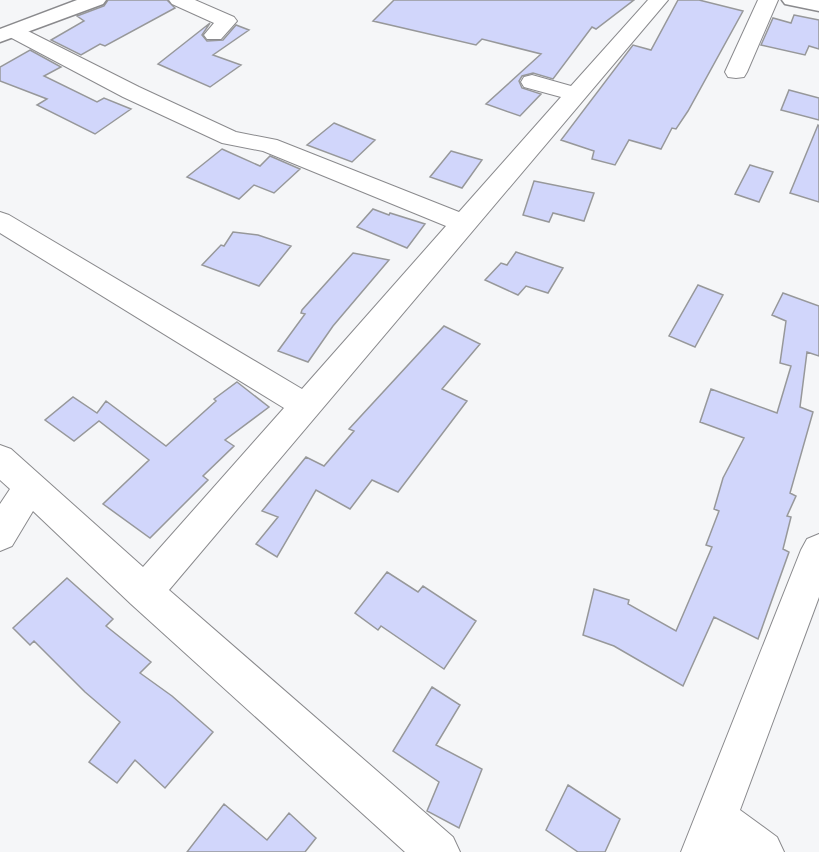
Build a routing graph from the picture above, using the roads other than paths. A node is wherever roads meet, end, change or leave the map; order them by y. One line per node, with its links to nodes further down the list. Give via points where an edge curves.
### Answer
1 (96, 0): 7 (highway)
2 (179, 0): 8 (street, via 227,21)
3 (658, 0): 11 (street)
4 (768, 0): 9 (street)
5 (792, 0): 6 (highway)
6 (819, 5)
7 (7, 34): 13 (street, via 230,138 268,145)
8 (214, 35)
9 (736, 72)
10 (532, 82): 11 (street)
11 (576, 95): 13 (street)
12 (0, 221): 14 (street)
13 (464, 224): 14 (street)
14 (305, 406): 19 (street)
15 (0, 459): 16 (street)
16 (29, 487): 17 (street); 19 (street)
17 (0, 535)
18 (819, 550): 20 (street)
19 (144, 592): 22 (street)
20 (810, 603): 21 (street)
21 (709, 836): 23 (street)
22 (438, 852)
23 (762, 852)

